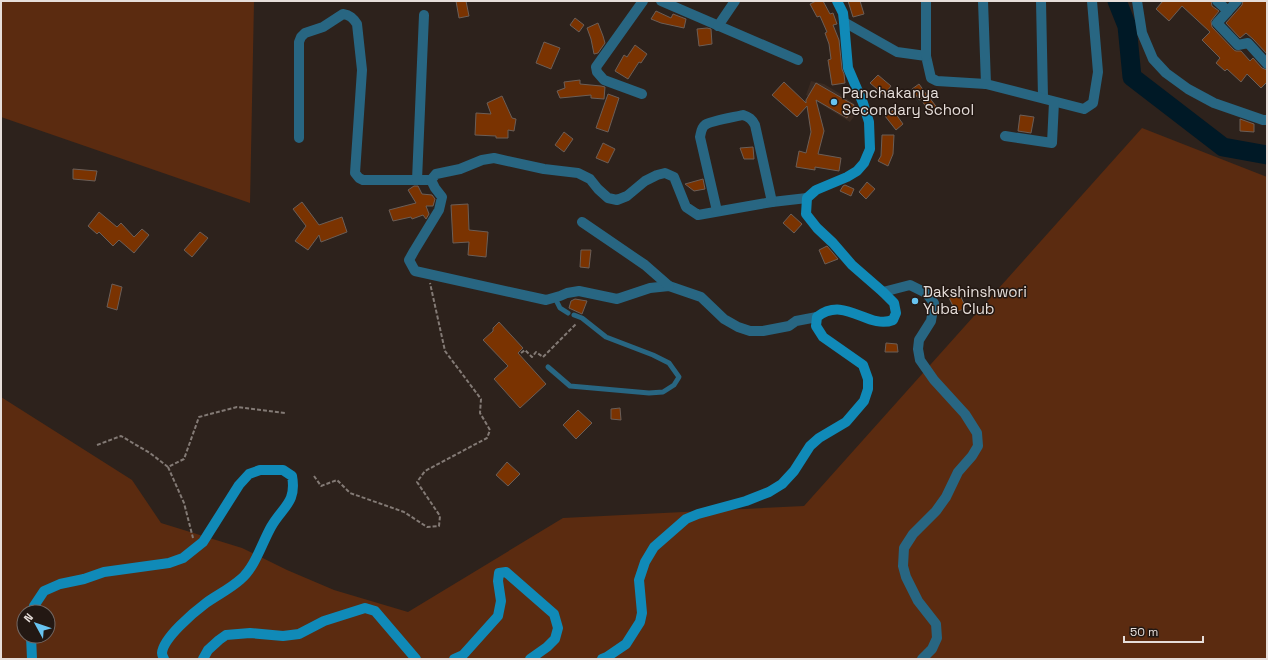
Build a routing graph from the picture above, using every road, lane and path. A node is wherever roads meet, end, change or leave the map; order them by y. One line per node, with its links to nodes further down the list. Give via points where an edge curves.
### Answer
1 (642, 1): 20 (street, via 596,67 604,80)
2 (661, 1): 15 (street)
3 (735, 1): 15 (street)
4 (837, 1): 14 (street)
5 (926, 1): 16 (street)
6 (983, 1): 19 (street)
7 (1041, 1): 21 (street)
8 (1092, 1): 22 (street, via 1098,72 1093,103 1084,109)
9 (1137, 1): 23 (street, via 1142,33 1153,59 1166,72 1188,89 1214,103)
10 (1217, 1): 12 (street)
11 (1237, 1): 12 (street)
12 (1228, 11): 18 (street, via 1217,23 1238,45 1248,43)
13 (424, 15): 26 (street)
14 (844, 22): 16 (street, via 897,52); 28 (street, via 848,68 864,103 869,122 870,149 857,171 816,190)
15 (718, 26): 17 (street)
16 (926, 56): 19 (street, via 932,78)
17 (798, 60)
18 (1267, 64)
19 (986, 84): 21 (street)
20 (642, 94)
21 (1043, 98): 22 (street)
22 (1054, 102): 24 (street, via 1052,143)
23 (1267, 120)
24 (1005, 136)
25 (299, 138): 26 (street, via 301,37 343,14 349,15 357,24 362,70 355,173 364,180)
26 (417, 180): 27 (street)
27 (431, 180): 30 (street, via 436,174 494,158 544,169 578,173 590,179 608,198 617,200 657,175 665,173 674,177 686,207 698,215); 32 (street, via 442,197 439,210 409,260 415,271)
28 (807, 198): 29 (street); 34 (street, via 806,214 816,228)
29 (772, 202): 30 (street); 30 (street, via 756,125 748,116 743,116 710,123 701,130 700,137)
30 (717, 211)
31 (582, 222): 33 (street, via 645,265)
32 (428, 274): 35 (street, via 546,300); 43 (path, via 445,350 481,399 480,413 490,430 487,438 425,471 417,482 440,516 439,526 427,527 404,512 350,493 337,480 321,486)
33 (669, 286): 35 (street, via 650,288 617,299 579,291); 36 (street, via 701,297 724,319 750,331 789,326 796,321)
34 (883, 292): 36 (street, via 894,303 896,313 893,320 887,323 874,321 849,311 833,310); 54 (street, via 910,285 926,292 934,303 931,321 919,340 920,360 934,380 965,414 977,433 978,446 972,456 958,472 936,511 913,534 904,548 903,566 906,576 918,601 936,624 937,638 932,649)
35 (555, 298): 37 (lane, via 560,308)
36 (817, 317): 53 (street, via 816,326 824,337 863,365 868,379 864,401 846,422 810,446 782,484 746,501 686,519 654,547 639,580 642,614 640,622 626,644)
37 (582, 318): 38 (path, via 543,357 536,352 532,356 524,350); 39 (lane, via 606,337 669,363 679,378 663,392 649,393 570,386)
38 (521, 353)
39 (548, 367)
40 (285, 413): 42 (path, via 237,406 199,417 184,459)
41 (97, 445): 42 (path, via 121,436 150,453)
42 (168, 468): 44 (path, via 184,503)
43 (314, 476)
44 (196, 547): 45 (street, via 183,558 169,563 104,572 60,584 44,591); 48 (street, via 203,542 239,485 249,474 260,470 283,470 292,476 294,487 288,506 271,526 242,579 205,604 176,630 162,653)
45 (35, 604)
46 (31, 644): 47 (street)
47 (32, 659)
48 (164, 659)
49 (203, 659): 50 (street, via 208,650 226,636 250,633 283,636 299,634 324,621 366,608 375,611)
50 (416, 659)
51 (454, 659): 52 (street, via 463,655 498,616 502,601 499,573 506,572 554,614 558,628 555,639)
52 (530, 659)
53 (602, 659)
54 (922, 659)

